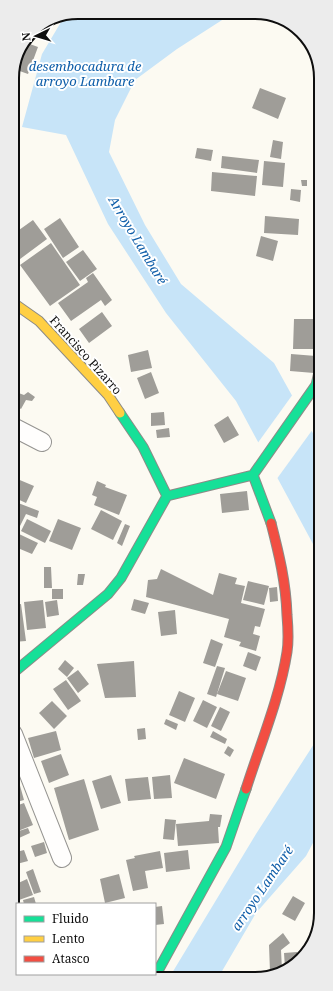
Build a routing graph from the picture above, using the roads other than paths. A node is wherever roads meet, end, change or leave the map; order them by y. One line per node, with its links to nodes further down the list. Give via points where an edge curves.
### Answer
1 (19, 307): 6 (street, Francisco Pizarro, via 40,321 108,395 143,447)
2 (314, 387): 5 (street)
3 (19, 430): 4 (street)
4 (42, 442)
5 (255, 471): 6 (street); 10 (street, via 280,557 286,591 288,651 279,688 226,847)
6 (167, 496): 7 (street, via 122,578 108,594)
7 (19, 668)
8 (19, 749): 9 (street)
9 (62, 858)
10 (157, 972)

